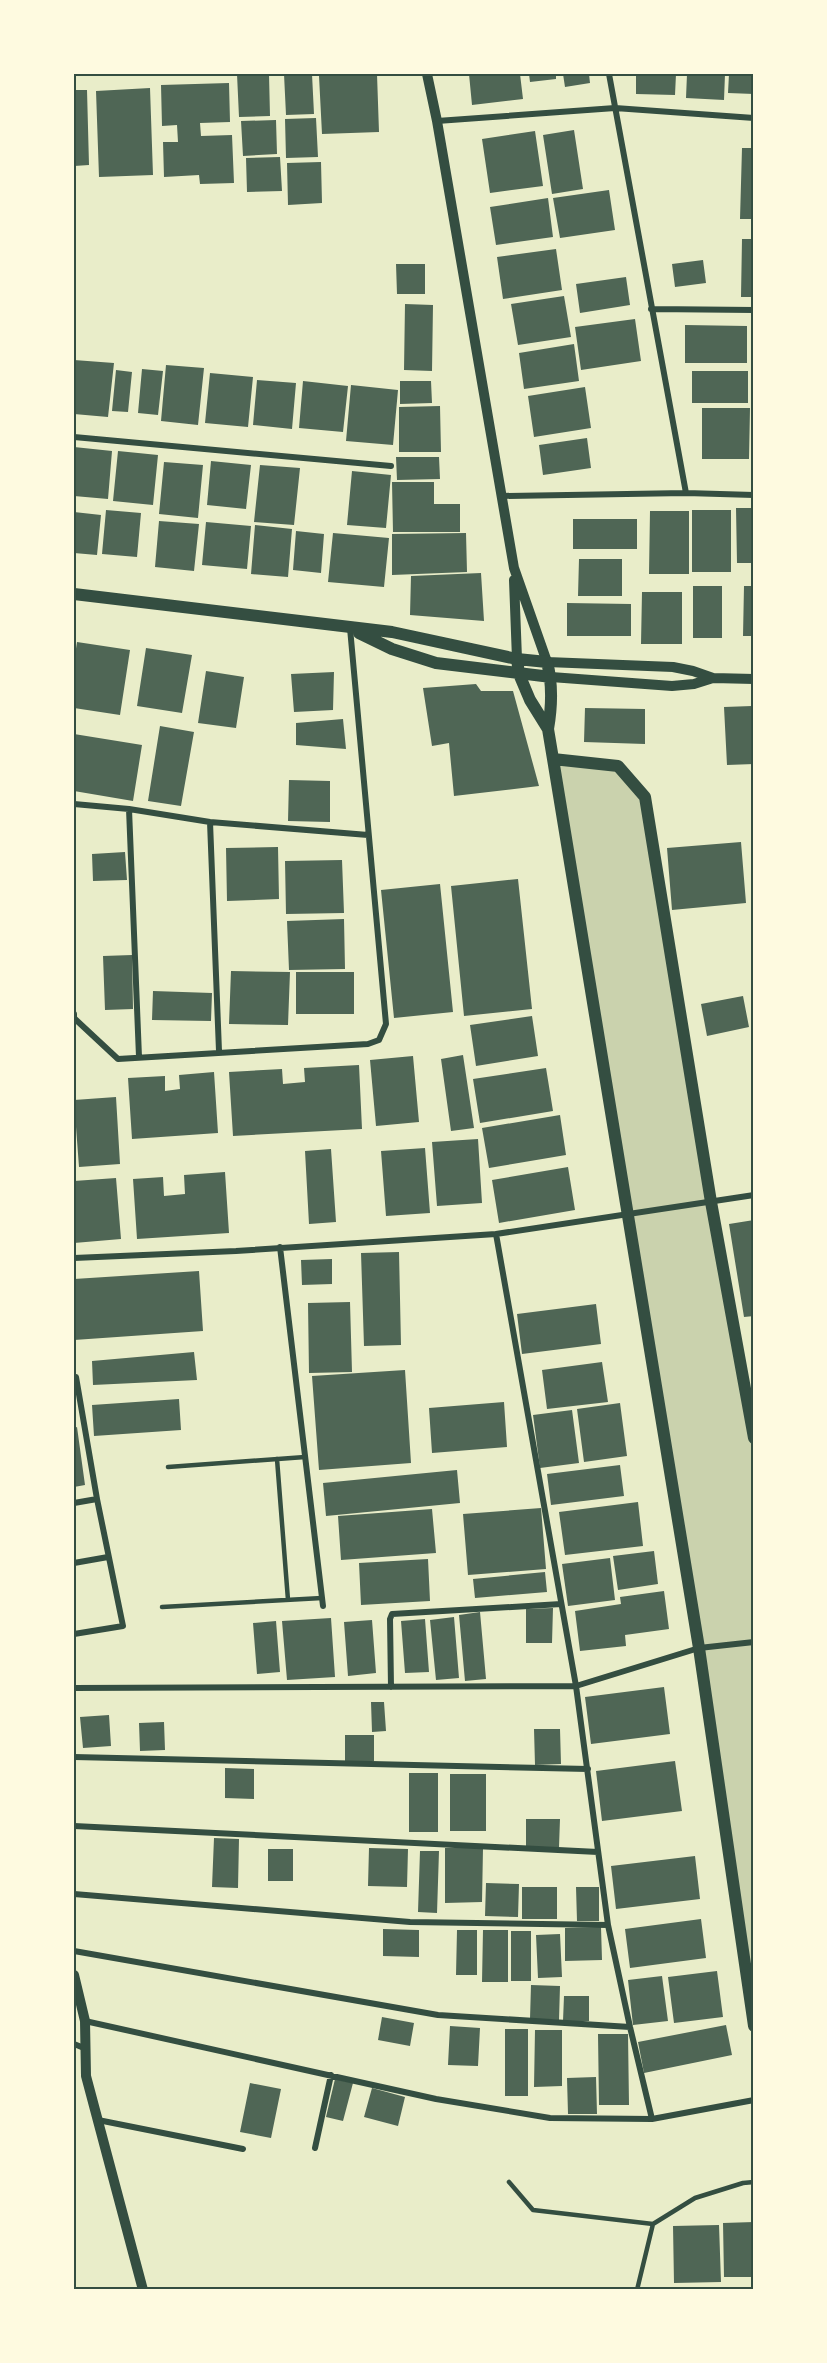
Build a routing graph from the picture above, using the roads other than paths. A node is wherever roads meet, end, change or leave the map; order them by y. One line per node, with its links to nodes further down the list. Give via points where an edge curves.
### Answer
1 (427, 74): 5 (street)
2 (609, 74): 3 (street)
3 (615, 108): 4 (street); 5 (street); 6 (street)
4 (753, 118)
5 (437, 121): 12 (street)
6 (651, 309): 7 (street); 10 (street)
7 (753, 310)
8 (74, 437): 9 (street)
9 (391, 466)
10 (686, 493): 11 (street); 12 (street)
11 (753, 495)
12 (501, 496): 13 (street)
13 (514, 568): 16 (street); 17 (street)
14 (74, 594): 15 (main road)
15 (350, 628): 16 (main road); 18 (main road, via 392,649 436,663); 27 (street)
16 (517, 659): 17 (main road); 18 (main road)
17 (547, 662): 19 (main road); 20 (street, via 673,667)
18 (519, 674): 19 (main road); 22 (main road)
19 (551, 677): 20 (street, via 672,687); 22 (main road)
20 (713, 678): 21 (street)
21 (753, 679)
22 (548, 729): 23 (main road)
23 (553, 759): 32 (main road, via 618,766 645,797); 33 (main road)
24 (74, 804): 25 (street)
25 (129, 809): 26 (street); 30 (street)
26 (210, 822): 27 (street); 29 (street)
27 (368, 835): 29 (street, via 386,1024 379,1040 368,1044)
28 (74, 1017): 30 (street, via 118,1059)
29 (219, 1051): 30 (street)
30 (139, 1057)
31 (753, 1195): 32 (street)
32 (711, 1202): 33 (street); 38 (main road)
33 (627, 1216): 34 (street); 52 (main road)
34 (496, 1234): 35 (street); 48 (street)
35 (280, 1247): 36 (street); 39 (street)
36 (74, 1258)
37 (76, 1377): 42 (street)
38 (753, 1438)
39 (305, 1457): 40 (lane); 47 (street)
40 (277, 1459): 41 (lane); 46 (lane)
41 (168, 1467)
42 (96, 1499): 43 (street); 44 (street)
43 (74, 1503)
44 (108, 1557): 45 (street); 50 (street, via 123,1626)
45 (74, 1563)
46 (288, 1600): 47 (lane); 49 (lane)
47 (323, 1602)
48 (561, 1604): 53 (street); 54 (street, via 392,1614)
49 (162, 1607)
50 (74, 1634)
51 (753, 1642): 52 (street)
52 (699, 1648): 53 (street); 65 (main road)
53 (576, 1686): 54 (street); 57 (street)
54 (391, 1687): 55 (street)
55 (74, 1688)
56 (74, 1757): 57 (street)
57 (588, 1769): 59 (street)
58 (74, 1826): 59 (street)
59 (598, 1852): 61 (street)
60 (74, 1894): 61 (street, via 410,1922)
61 (608, 1925): 66 (street)
62 (74, 1951): 66 (street, via 438,2015)
63 (74, 1975): 64 (street)
64 (85, 2021): 67 (street); 68 (street)
65 (753, 2026)
66 (630, 2027): 70 (street)
67 (79, 2046): 71 (street)
68 (331, 2075): 70 (street, via 436,2099 550,2118); 72 (street)
69 (753, 2100): 70 (street)
70 (652, 2119)
71 (97, 2120): 73 (street); 77 (street)
72 (315, 2148)
73 (243, 2149)
74 (508, 2182): 76 (lane, via 533,2210)
75 (753, 2182): 76 (lane, via 695,2198)
76 (653, 2224): 78 (lane)
77 (143, 2289)
78 (637, 2289)

